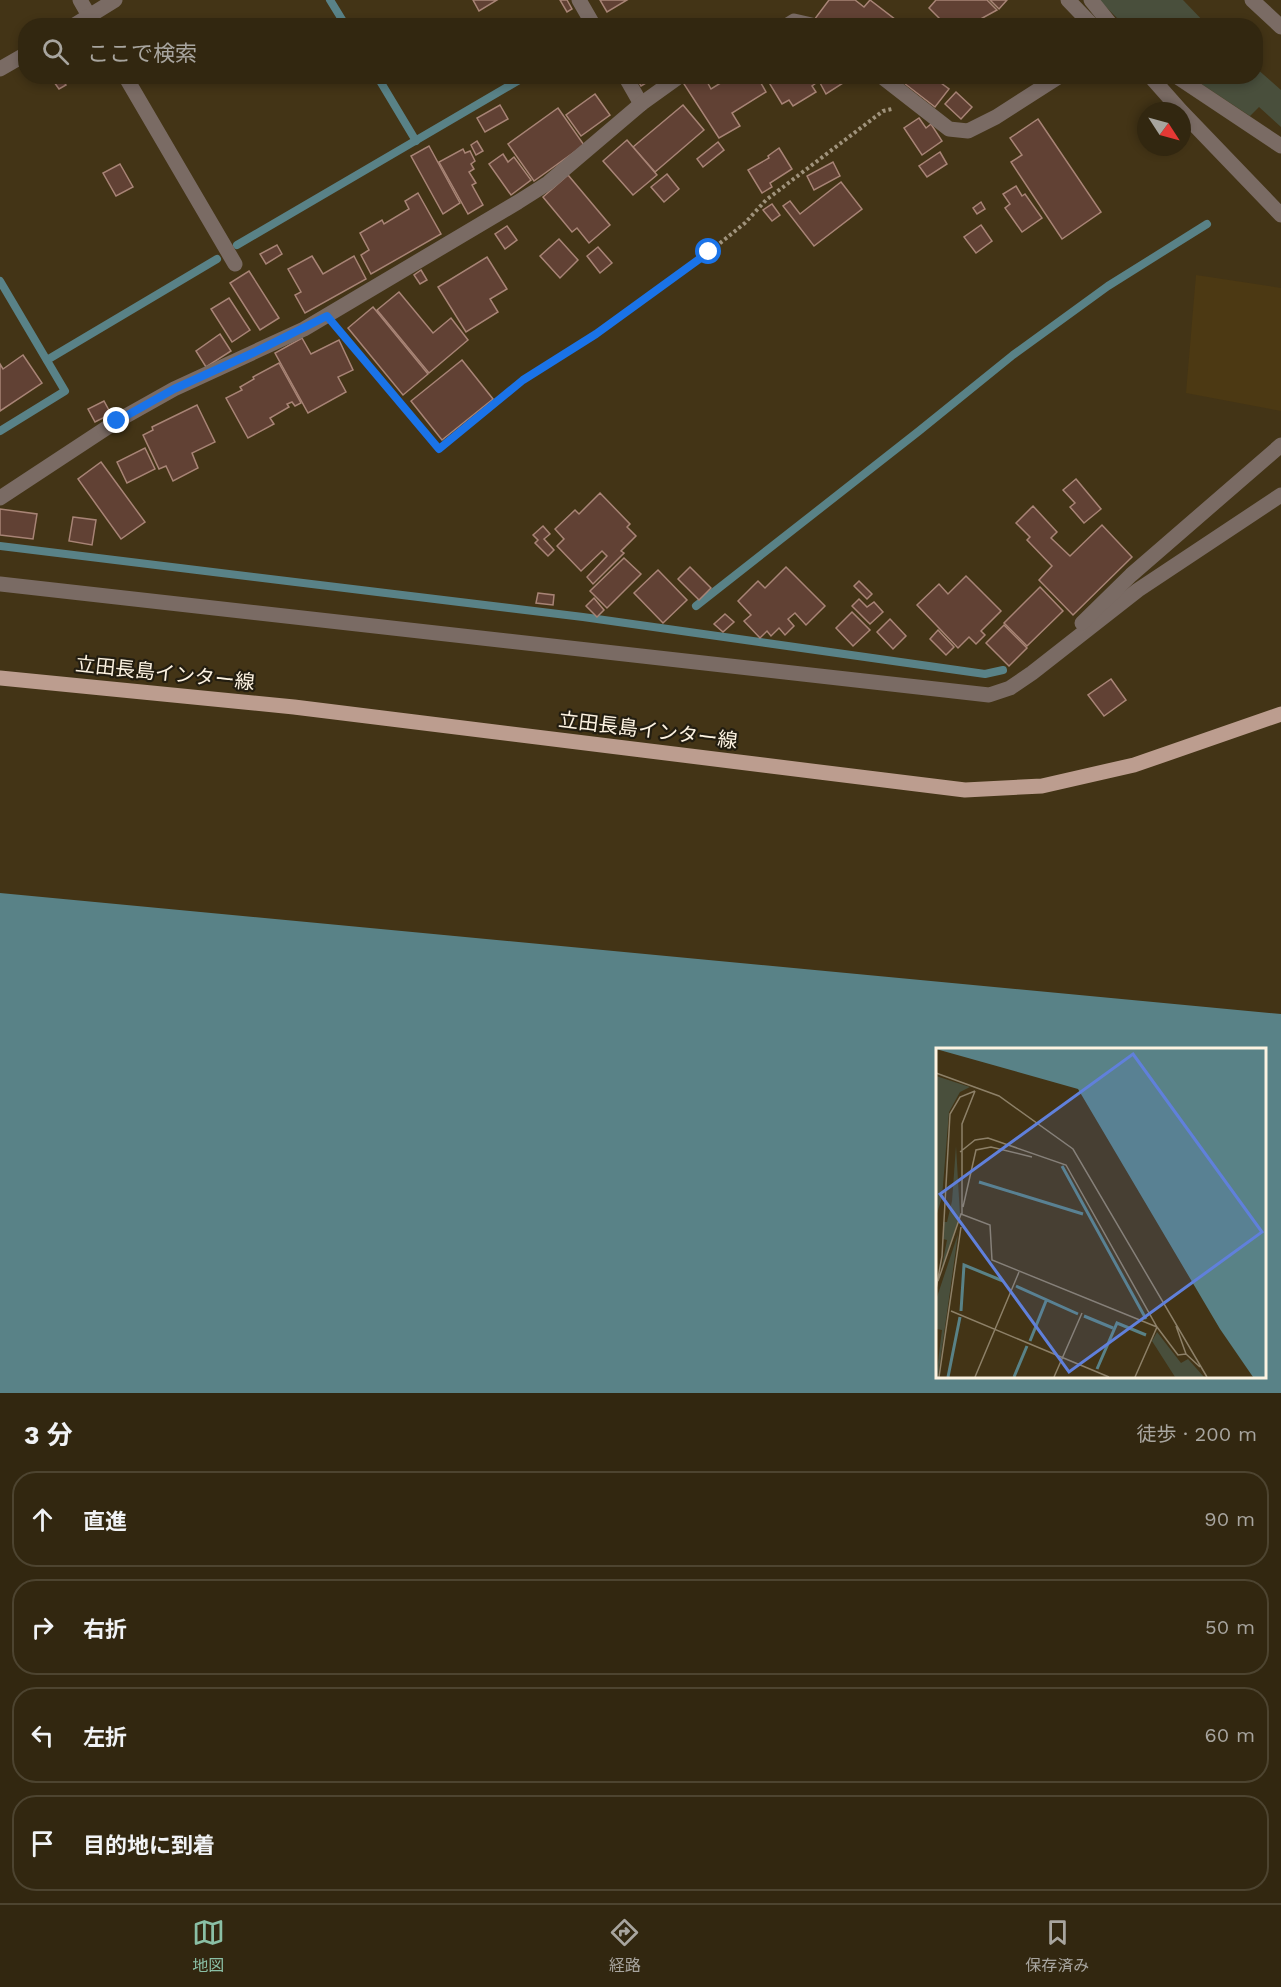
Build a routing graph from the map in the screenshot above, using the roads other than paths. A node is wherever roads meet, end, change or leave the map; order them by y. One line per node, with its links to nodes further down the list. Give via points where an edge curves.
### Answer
1 (80, 0): 7 (street)
2 (115, 0): 8 (street)
3 (579, 0): 9 (street)
4 (1068, 0): 10 (street)
5 (1090, 0): 11 (street)
6 (1252, 0): 12 (street)
7 (90, 18)
8 (95, 18)
9 (589, 18)
10 (1085, 18)
11 (1105, 18)
12 (1281, 27)
13 (18, 59): 14 (street)
14 (0, 69)
15 (130, 84): 27 (street)
16 (630, 84): 23 (street)
17 (669, 84): 23 (street)
18 (891, 84): 19 (street, via 949,129 968,130)
19 (1048, 84)
20 (1157, 84): 22 (street)
21 (1188, 84): 25 (street)
22 (1174, 102)
23 (641, 104): 30 (street, via 548,183 327,316 174,389 117,421)
24 (1191, 120): 26 (street)
25 (1281, 146)
26 (1281, 215)
27 (235, 264)
28 (1281, 445): 32 (street, via 1131,575)
29 (1281, 495): 32 (street, via 1138,590)
30 (0, 498)
31 (0, 584): 32 (street, via 988,696 1010,688)
32 (1032, 673)
33 (0, 678): 34 (main road, 立田長島インター線, via 294,707 965,790 1042,786 1134,765)
34 (1281, 714)

